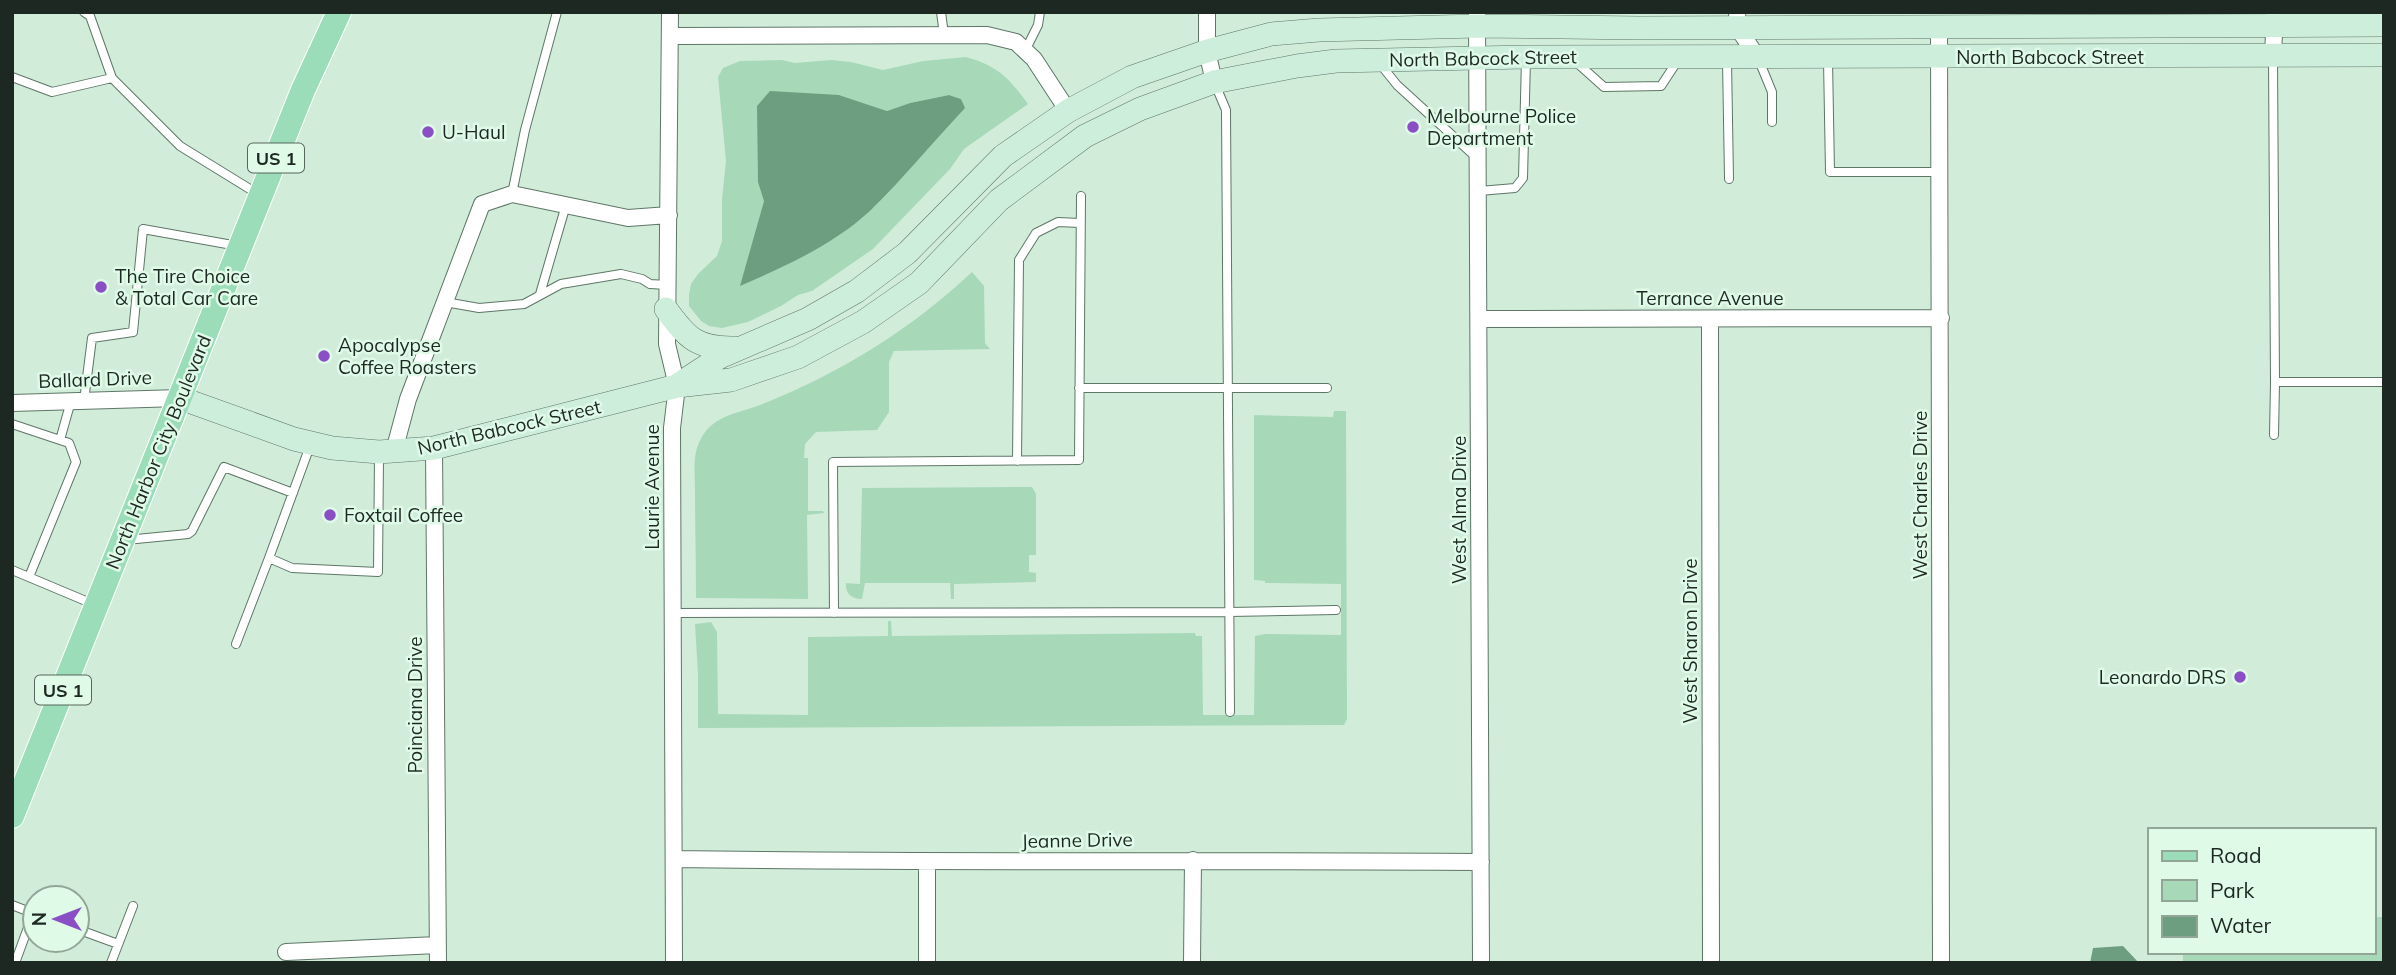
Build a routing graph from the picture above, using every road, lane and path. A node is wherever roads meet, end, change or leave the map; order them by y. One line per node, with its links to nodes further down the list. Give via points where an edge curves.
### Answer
1 (84, 12): 30 (lane, via 90,16)
2 (339, 12): 39 (main road, North Harbor City Boulevard / US 1)
3 (557, 12): 38 (lane)
4 (670, 12): 15 (street, Laurie Avenue)
5 (942, 12): 14 (lane)
6 (1040, 12): 16 (lane)
7 (1207, 12): 17 (street)
8 (1477, 19): 10 (main road, North Babcock Street, via 1639,28); 17 (main road, North Babcock Street, via 1271,34); 27 (street, West Alma Drive)
9 (2275, 19): 11 (main road, North Babcock Street, via 2144,23); 13 (main road, North Babcock Street); 18 (street)
10 (1738, 20): 12 (main road, North Babcock Street); 24 (street)
11 (2001, 20): 12 (main road, North Babcock Street)
12 (1939, 23): 26 (street, West Charles Drive)
13 (2384, 25)
14 (944, 35): 15 (street); 16 (street, via 987,35 1016,43)
15 (670, 36): 42 (street, Laurie Avenue)
16 (1025, 51): 32 (street)
17 (1207, 51): 31 (street); 32 (main road, North Babcock Street, via 1132,77)
18 (2273, 55): 19 (main road, North Babcock Street); 26 (main road, North Babcock Street); 53 (lane)
19 (2384, 55)
20 (1681, 56): 22 (main road, North Babcock Street); 22 (lane, via 1661,86 1604,87); 23 (main road, North Babcock Street)
21 (1526, 57): 22 (main road, North Babcock Street); 27 (main road, North Babcock Street); 37 (lane, via 1523,178 1515,188)
22 (1570, 57)
23 (1727, 57): 24 (main road, North Babcock Street); 36 (lane)
24 (1757, 57): 25 (main road, North Babcock Street); 33 (lane, via 1772,92)
25 (1828, 57): 26 (main road, North Babcock Street); 35 (lane, via 1830,172)
26 (1939, 57): 35 (street, West Charles Drive)
27 (1478, 58): 28 (main road, North Babcock Street); 34 (street, West Alma Drive)
28 (1377, 60): 31 (main road, North Babcock Street, via 1336,61); 34 (lane, via 1396,85)
29 (12, 77): 30 (lane, via 52,92)
30 (112, 78): 39 (lane, via 180,146)
31 (1214, 82): 55 (main road, North Babcock Street, via 1140,109 1085,136 999,200 919,284 863,322 798,357 742,377); 58 (lane, via 1226,110)
32 (1068, 111): 52 (main road, North Babcock Street, via 1003,156 907,253 857,291)
33 (1772, 122)
34 (1479, 159): 37 (street, West Alma Drive)
35 (1940, 172): 49 (street, West Charles Drive)
36 (1729, 179)
37 (1479, 191): 50 (street, West Alma Drive)
38 (512, 194): 41 (street); 47 (street, via 482,204)
39 (261, 196): 44 (main road, North Harbor City Boulevard / US 1)
40 (1080, 196): 43 (lane)
41 (566, 205): 42 (street, via 628,218); 46 (lane)
42 (669, 215): 45 (street, Laurie Avenue)
43 (1080, 223): 56 (lane); 68 (lane, via 1058,222 1036,233 1019,260)
44 (240, 247): 59 (main road, North Harbor City Boulevard / US 1); 60 (lane, via 143,229 133,332 92,338)
45 (667, 285): 46 (lane, via 621,274 561,284); 48 (street, Laurie Avenue)
46 (540, 294): 47 (lane, via 524,304 479,308)
47 (444, 302): 67 (street)
48 (666, 309): 52 (main road, via 698,344); 55 (street, Laurie Avenue, via 667,344)
49 (1941, 318): 51 (street, Terrance Avenue); 98 (street, West Charles Drive)
50 (1480, 319): 51 (street, Terrance Avenue); 84 (street, West Alma Drive)
51 (1710, 320): 97 (street, West Sharon Drive)
52 (742, 348): 55 (main road, North Babcock Street)
53 (2274, 382): 54 (lane); 63 (lane)
54 (2384, 382)
55 (677, 386): 66 (main road, North Babcock Street); 77 (street, Laurie Avenue, via 672,428)
56 (1079, 388): 58 (lane); 68 (lane, via 1079,460)
57 (1327, 388): 58 (lane)
58 (1227, 389): 76 (lane)
59 (180, 398): 60 (street, Ballard Drive); 65 (main road, North Babcock Street); 70 (main road, North Harbor City Boulevard / US 1)
60 (78, 401): 61 (street, Ballard Drive); 64 (lane)
61 (12, 403)
62 (12, 424): 64 (lane)
63 (2274, 435)
64 (60, 440): 73 (lane, via 69,443 76,462)
65 (312, 443): 67 (main road, North Babcock Street); 69 (lane)
66 (434, 448): 67 (main road, North Babcock Street); 89 (street, Poinciana Drive)
67 (386, 452): 71 (lane, via 378,572 292,568)
68 (1017, 461): 78 (lane, via 833,462)
69 (293, 493): 70 (lane, via 224,467 188,534); 71 (lane)
70 (123, 541): 74 (main road, North Harbor City Boulevard / US 1)
71 (269, 558): 79 (lane)
72 (12, 570): 73 (lane)
73 (29, 577): 74 (lane)
74 (97, 606): 81 (main road, North Harbor City Boulevard / US 1)
75 (1336, 610): 76 (lane)
76 (1229, 612): 78 (lane); 80 (lane)
77 (673, 613): 78 (lane); 82 (street, Laurie Avenue)
78 (834, 613)
79 (236, 644)
80 (1230, 712)
81 (12, 816)
82 (674, 859): 85 (street, Jeanne Drive); 93 (street, Laurie Avenue)
83 (1193, 860): 84 (street, Jeanne Drive); 85 (street, Jeanne Drive); 95 (street)
84 (1481, 862): 96 (street, West Alma Drive)
85 (927, 863): 94 (street)
86 (133, 906): 88 (lane)
87 (91, 934): 88 (lane)
88 (118, 944): 91 (lane)
89 (438, 946): 90 (street); 92 (street, Poinciana Drive)
90 (286, 952)
91 (111, 963)
92 (438, 963)
93 (674, 963)
94 (927, 963)
95 (1192, 963)
96 (1481, 963)
97 (1711, 963)
98 (1941, 963)

